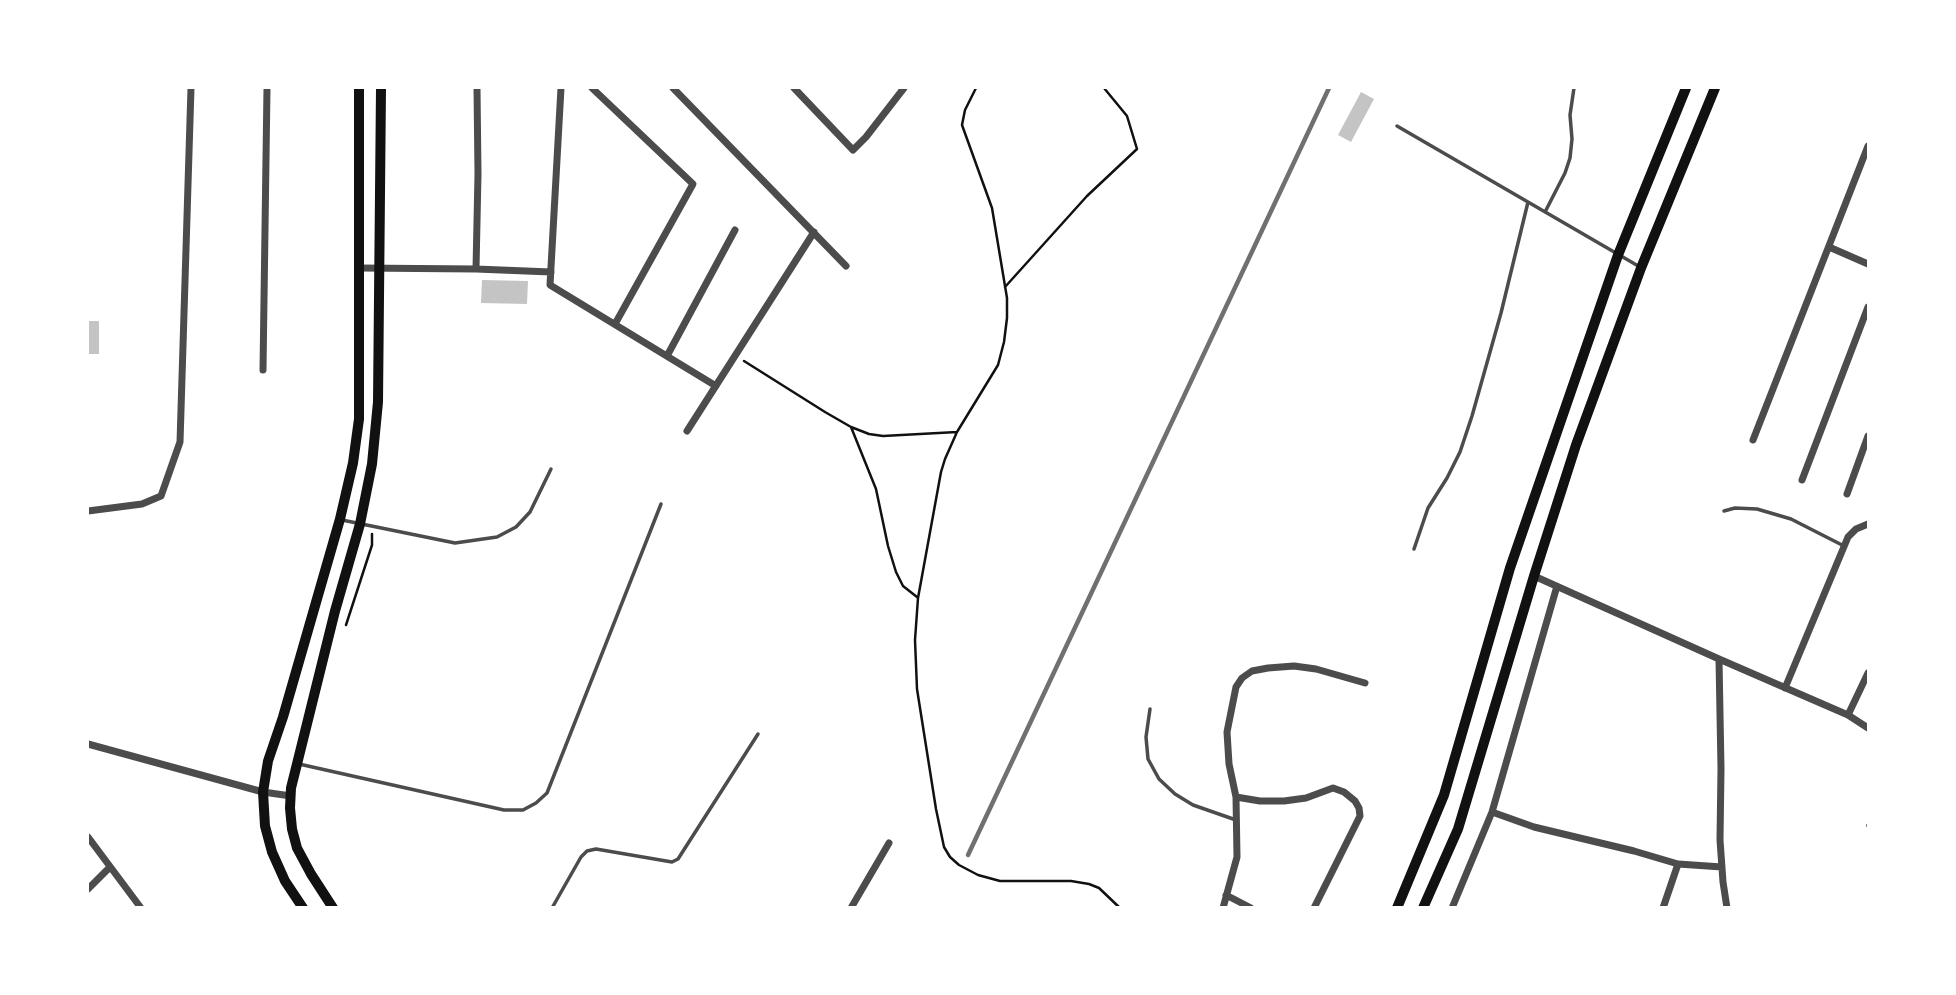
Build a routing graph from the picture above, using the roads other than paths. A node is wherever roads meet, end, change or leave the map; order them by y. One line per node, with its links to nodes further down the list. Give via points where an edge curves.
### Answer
1 (191, 88): 41 (street, via 180,442 161,496 142,504)
2 (267, 88): 32 (street)
3 (359, 88): 25 (main road)
4 (381, 88): 24 (main road)
5 (477, 88): 27 (street)
6 (561, 88): 28 (street)
7 (592, 88): 30 (street, via 693,184)
8 (673, 88): 19 (street)
9 (794, 88): 10 (street, via 853,150)
10 (904, 88)
11 (1574, 88): 17 (lane, via 1570,158)
12 (1686, 88): 21 (main road)
13 (1715, 88): 26 (main road)
14 (1397, 125): 16 (lane)
15 (1868, 146): 20 (street)
16 (1528, 202): 17 (lane); 47 (lane, via 1472,416 1460,452 1428,508)
17 (1545, 212): 21 (lane)
18 (735, 230): 31 (street)
19 (814, 232): 23 (street); 33 (street)
20 (1829, 247): 22 (street); 36 (street)
21 (1618, 255): 26 (lane); 80 (main road, via 1510,568 1444,795)
22 (1868, 264)
23 (846, 266)
24 (379, 267): 25 (street); 27 (street); 44 (main road, via 378,402)
25 (359, 268): 43 (main road, via 359,419)
26 (1641, 268): 48 (main road)
27 (476, 269): 28 (street)
28 (551, 272): 30 (street, via 550,285)
29 (1868, 307): 38 (street)
30 (615, 324): 31 (street)
31 (667, 356): 33 (street)
32 (263, 370)
33 (716, 386): 34 (street)
34 (687, 431)
35 (1868, 436): 39 (street)
36 (1753, 440)
37 (551, 469): 44 (lane, via 530,512 516,527 497,537 455,543)
38 (1802, 480)
39 (1847, 494)
40 (661, 504): 59 (lane, via 547,793 536,803 523,810 504,810)
41 (88, 511)
42 (1724, 511): 46 (lane, via 1757,509 1791,519)
43 (340, 519): 44 (lane); 60 (main road, via 268,761)
44 (360, 524): 59 (main road)
45 (1868, 524): 46 (street, via 1856,529)
46 (1844, 546): 53 (street)
47 (1414, 550)
48 (1534, 576): 49 (street); 81 (main road, via 1458,829)
49 (1557, 586): 50 (street); 63 (street)
50 (1719, 659): 53 (street); 69 (street)
51 (1868, 673): 55 (street)
52 (1365, 683): 62 (street, via 1293,666 1252,671 1242,678 1227,732)
53 (1785, 688): 55 (street)
54 (1150, 709): 64 (lane, via 1146,737 1149,759 1159,779 1193,805)
55 (1848, 715): 56 (street)
56 (1868, 728)
57 (758, 734): 75 (lane, via 678,859 672,862 587,851)
58 (88, 744): 60 (street)
59 (297, 764): 61 (main road)
60 (263, 792): 61 (street); 73 (main road, via 272,852)
61 (291, 796): 74 (main road, via 297,848)
62 (1236, 797): 64 (street); 79 (street, via 1284,801 1333,788 1355,800 1360,816)
63 (1492, 812): 67 (street); 82 (street)
64 (1236, 820): 71 (street, via 1237,857)
65 (88, 837): 68 (street)
66 (889, 843): 76 (street)
67 (1678, 864): 69 (street); 83 (street)
68 (110, 867): 70 (street); 72 (street)
69 (1722, 867): 84 (street)
70 (88, 890)
71 (1226, 895): 77 (street); 78 (street)
72 (141, 908)
73 (303, 908)
74 (333, 908)
75 (552, 908)
76 (851, 908)
77 (1223, 908)
78 (1251, 908)
79 (1314, 908)
80 (1397, 908)
81 (1423, 908)
82 (1452, 908)
83 (1662, 908)
84 (1727, 908)

